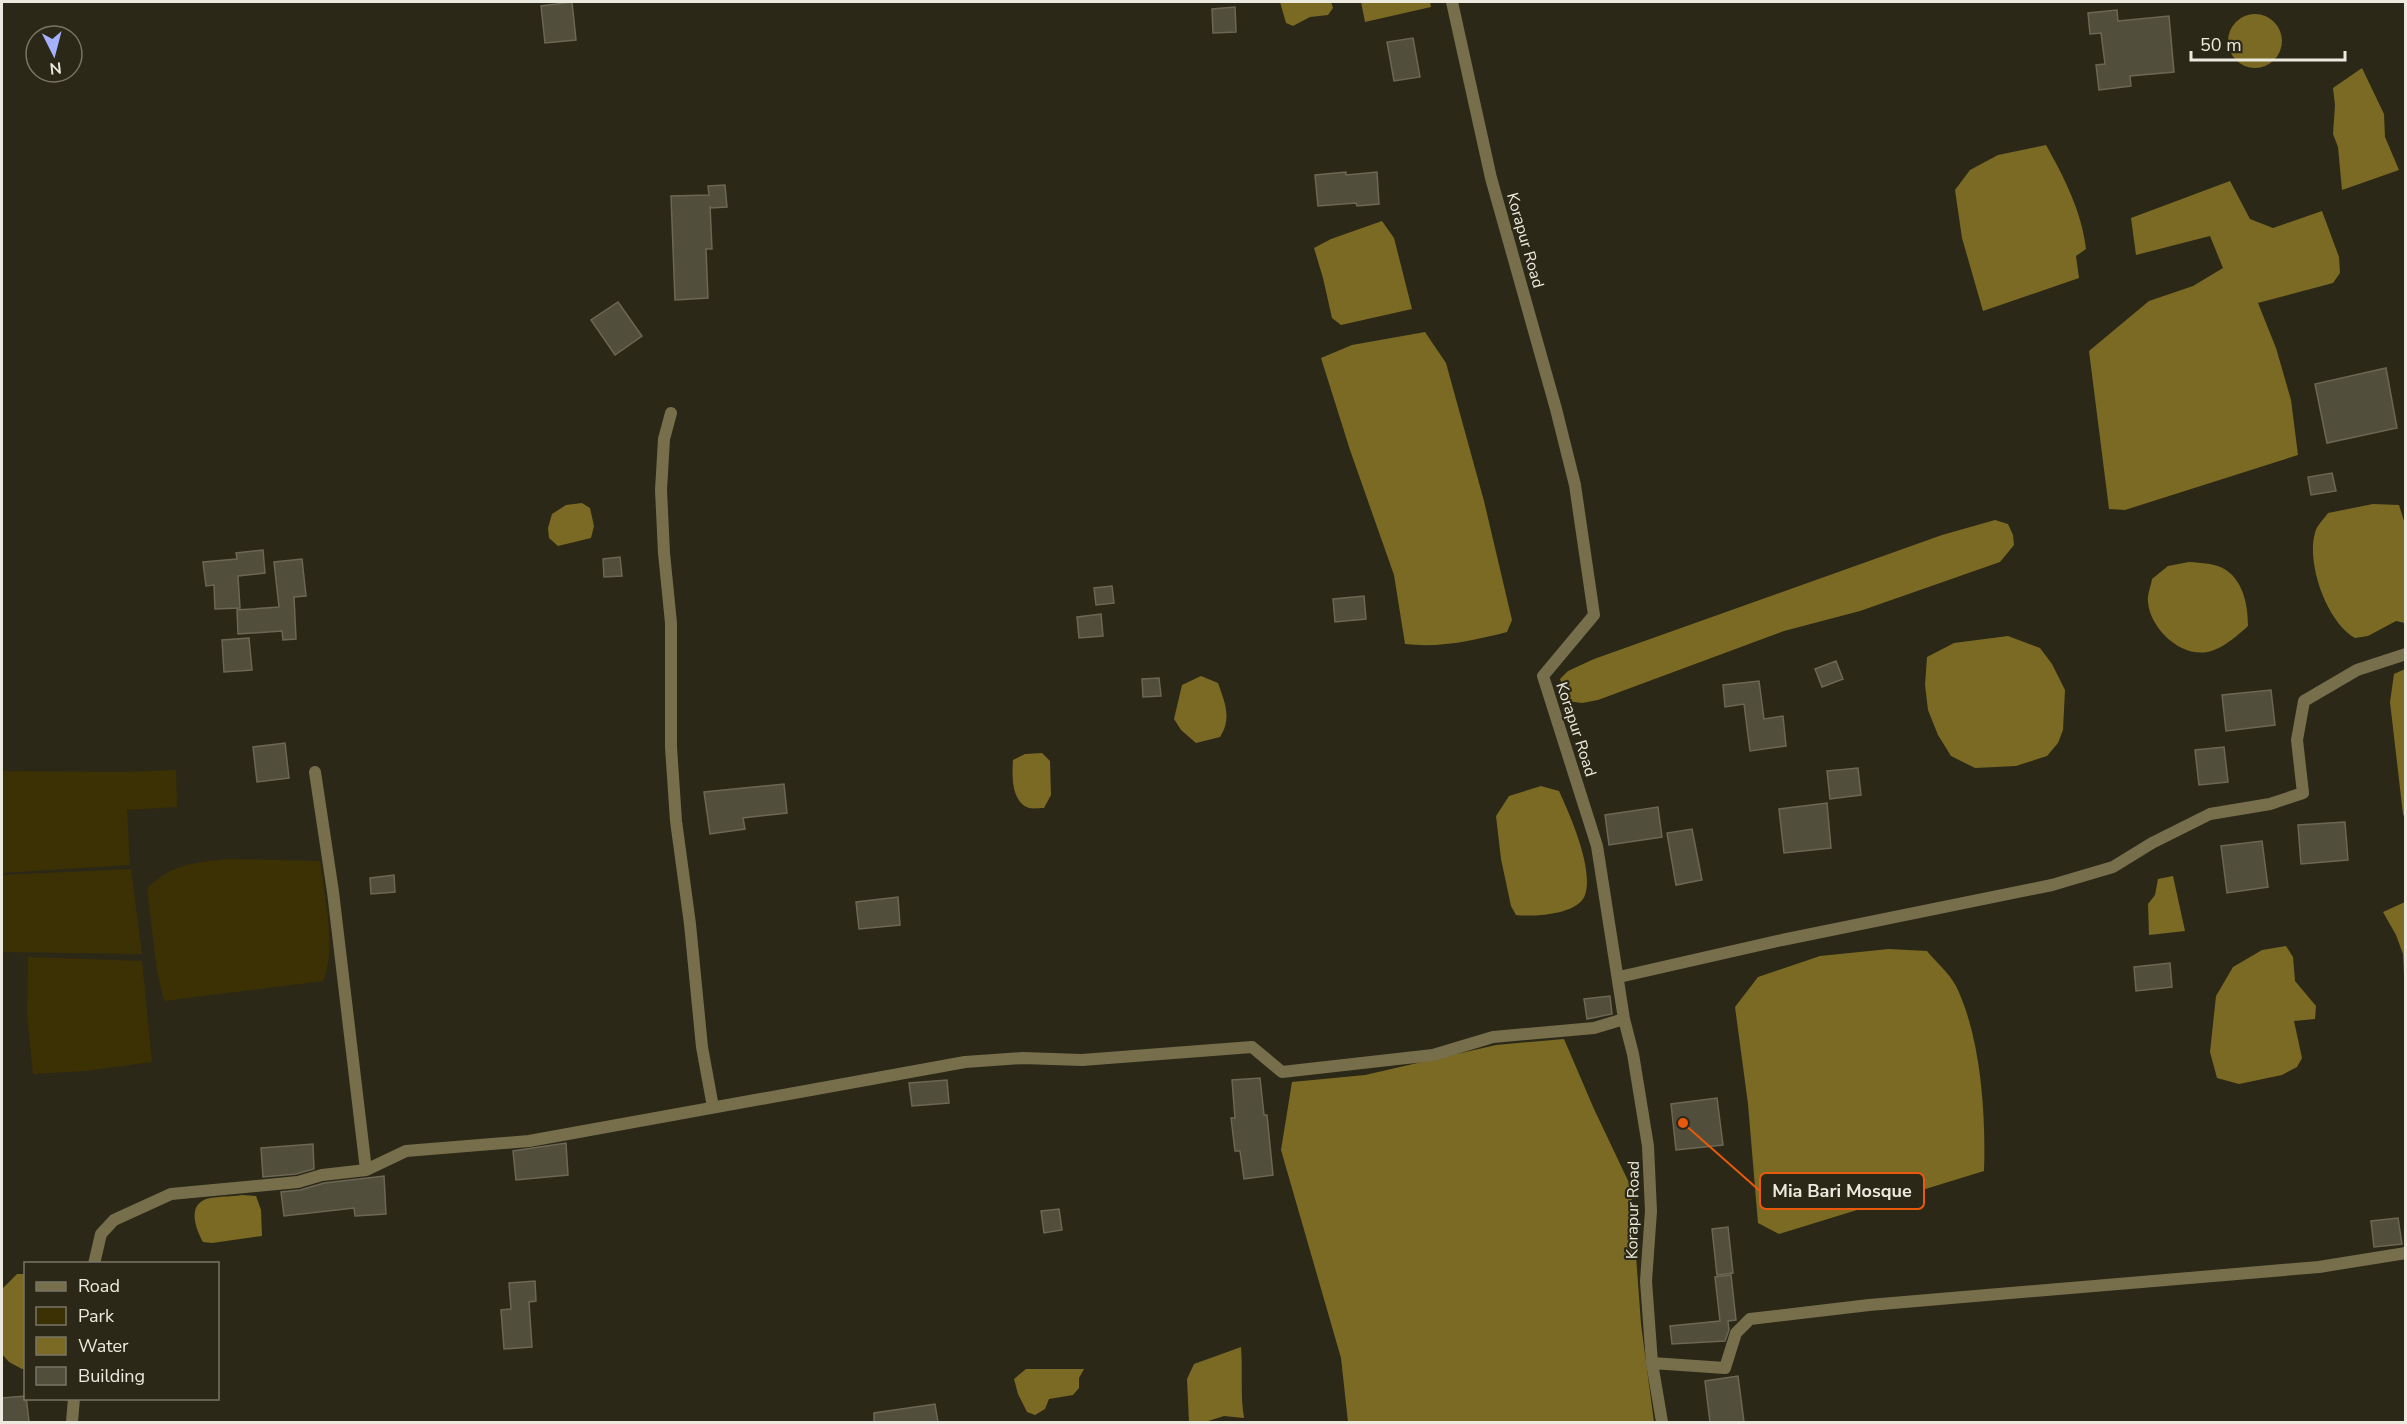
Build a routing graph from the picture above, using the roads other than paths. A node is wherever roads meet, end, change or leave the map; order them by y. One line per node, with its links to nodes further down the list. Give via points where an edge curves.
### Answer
1 (1452, 2): 5 (street, Korapur Road, via 1491,178 1575,485 1594,615 1543,676 1597,846)
2 (671, 413): 7 (street, via 664,439 661,490 672,623 671,747 702,1047)
3 (2406, 654): 5 (street, via 2357,670 2304,701 2297,740 2303,793 2270,804 2210,814 2113,867 2052,885)
4 (315, 772): 8 (street)
5 (1618, 977): 6 (street, Korapur Road)
6 (1624, 1019): 7 (street, via 1593,1028 1493,1037 1433,1055 1282,1072 1252,1047 1082,1060 1023,1058 965,1062); 11 (street, Korapur Road, via 1648,1146 1652,1211 1646,1281)
7 (713, 1107): 8 (street, via 529,1141 406,1151)
8 (366, 1170): 10 (street, via 298,1182 171,1194 114,1220 101,1234)
9 (2406, 1253): 11 (street, via 2319,1267 1869,1305 1750,1319 1736,1333 1725,1368)
10 (94, 1262)
11 (1652, 1364): 14 (street, Korapur Road)
12 (74, 1400): 13 (street)
13 (72, 1422)
14 (1662, 1422)

